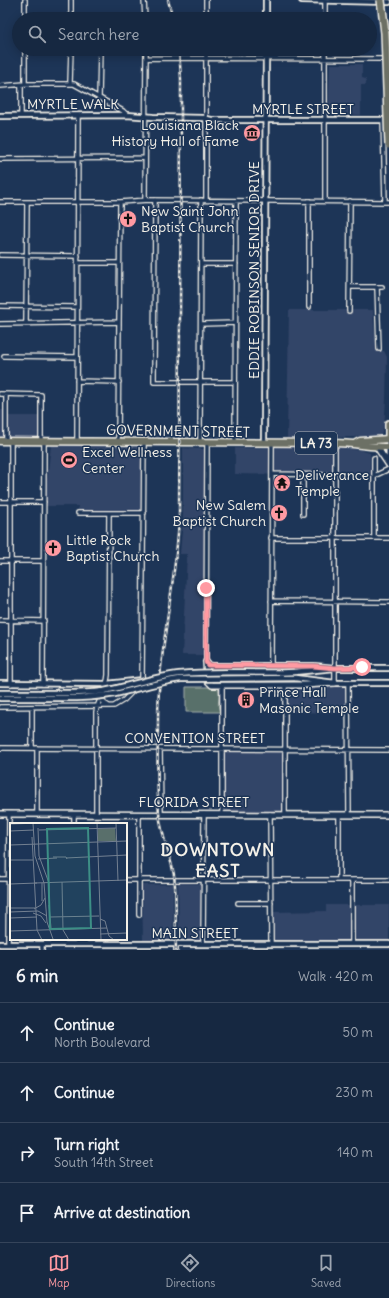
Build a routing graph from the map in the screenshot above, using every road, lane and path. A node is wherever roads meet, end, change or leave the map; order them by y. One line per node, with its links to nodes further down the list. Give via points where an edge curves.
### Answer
1 (26, 0): 11 (street)
2 (71, 0): 12 (street)
3 (144, 0): 13 (street)
4 (206, 0): 14 (street)
5 (266, 0): 15 (street)
6 (302, 0): 7 (street)
7 (325, 0): 8 (street); 16 (street)
8 (352, 0): 9 (street)
9 (379, 1): 10 (street); 39 (highway, bridge, via 384,33)
10 (389, 2)
11 (25, 12)
12 (71, 12)
13 (145, 12)
14 (206, 12)
15 (266, 12)
16 (325, 12)
17 (25, 56): 26 (street)
18 (71, 56): 25 (street)
19 (100, 56): 28 (street)
20 (146, 58): 21 (street); 33 (street)
21 (206, 58): 22 (street); 34 (street)
22 (266, 59): 23 (street); 35 (street, EDDIE ROBINSON SENIOR DRIVE)
23 (325, 59): 24 (street); 36 (street)
24 (389, 59)
25 (70, 84): 26 (street); 28 (street)
26 (23, 85): 27 (street); 29 (street)
27 (0, 86)
28 (99, 98): 30 (street)
29 (21, 115): 31 (street, MYRTLE WALK); 32 (street, MYRTLE WALK)
30 (127, 115): 32 (street, MYRTLE WALK); 33 (street, MYRTLE WALK)
31 (0, 116)
32 (78, 116): 41 (street)
33 (145, 117): 34 (street, MYRTLE STREET); 42 (street)
34 (206, 119): 35 (street, MYRTLE STREET); 46 (street)
35 (266, 120): 36 (street, MYRTLE STREET); 48 (street, EDDIE ROBINSON SENIOR DRIVE)
36 (325, 120): 37 (street, MYRTLE STREET); 50 (street)
37 (383, 120): 38 (street, MYRTLE STREET); 56 (street)
38 (389, 120)
39 (389, 145)
40 (0, 158): 41 (street)
41 (78, 158): 42 (street); 54 (street)
42 (145, 158): 43 (street)
43 (145, 200): 44 (street); 55 (street)
44 (155, 200): 45 (street); 81 (street, via 154,382)
45 (201, 200): 46 (street); 62 (street)
46 (206, 200): 47 (street)
47 (236, 200): 48 (street); 63 (street)
48 (265, 201): 49 (street); 94 (street, EDDIE ROBINSON SENIOR DRIVE)
49 (310, 201): 50 (street); 68 (street)
50 (325, 201): 51 (street)
51 (350, 201): 56 (street); 64 (street)
52 (0, 202): 53 (street)
53 (27, 202): 54 (street); 58 (street)
54 (78, 202): 55 (street); 59 (street)
55 (120, 202): 61 (street)
56 (387, 202)
57 (0, 255): 58 (street)
58 (27, 256): 59 (street); 66 (street)
59 (78, 256): 60 (street)
60 (78, 263): 61 (street); 67 (street)
61 (119, 263): 70 (street)
62 (201, 264): 63 (street); 75 (street)
63 (236, 264): 72 (street)
64 (350, 287): 69 (street); 76 (street, via 379,287)
65 (0, 306): 66 (street)
66 (27, 306): 67 (street); 74 (street)
67 (77, 307): 71 (street)
68 (309, 307)
69 (349, 311)
70 (119, 322): 71 (street); 80 (street)
71 (77, 323): 74 (street); 78 (street)
72 (235, 323): 75 (street); 82 (street)
73 (0, 324): 74 (street)
74 (26, 324)
75 (201, 324): 81 (street)
76 (379, 349)
77 (4, 356): 78 (street)
78 (77, 357): 79 (street)
79 (77, 381): 80 (street); 89 (street)
80 (118, 382): 90 (street)
81 (200, 382): 82 (street); 92 (street)
82 (235, 382): 93 (street)
83 (0, 394): 84 (street)
84 (6, 394): 87 (street); 88 (street, via 41,395)
85 (389, 424): 86 (highway)
86 (389, 439): 97 (main road, GOVERNMENT STREET / LA 73); 99 (main road)
87 (6, 441): 88 (main road, GOVERNMENT STREET / LA 73); 109 (street)
88 (43, 442): 89 (main road, GOVERNMENT STREET / LA 73); 110 (street)
89 (77, 442): 90 (main road, GOVERNMENT STREET / LA 73)
90 (118, 442): 91 (main road, GOVERNMENT STREET / LA 73)
91 (144, 442): 92 (main road, GOVERNMENT STREET / LA 73); 113 (street)
92 (203, 443): 93 (main road, GOVERNMENT STREET / LA 73); 128 (street)
93 (235, 443): 94 (main road, GOVERNMENT STREET / LA 73)
94 (264, 443): 95 (main road, GOVERNMENT STREET / LA 73)
95 (272, 443): 96 (main road, GOVERNMENT STREET / LA 73); 104 (street)
96 (335, 443): 97 (main road, GOVERNMENT STREET / LA 73); 106 (street)
97 (356, 443): 98 (main road, GOVERNMENT STREET / LA 73)
98 (377, 447): 99 (main road, GOVERNMENT STREET / LA 73); 102 (main road)
99 (389, 447): 101 (main road)
100 (374, 458): 107 (street)
101 (389, 461)
102 (389, 465)
103 (389, 469): 107 (street)
104 (272, 474): 105 (street); 115 (street)
105 (303, 475): 106 (street); 114 (street)
106 (334, 475): 116 (street)
107 (374, 476): 117 (street)
108 (0, 502): 109 (street)
109 (11, 502): 110 (street); 121 (street)
110 (44, 502): 119 (street)
111 (78, 513): 112 (street)
112 (109, 513): 113 (street); 140 (street)
113 (144, 513): 133 (street)
114 (303, 514)
115 (271, 538): 116 (street); 122 (street)
116 (335, 538): 117 (street); 123 (street)
117 (374, 538): 118 (street)
118 (389, 538)
119 (43, 561): 121 (street); 127 (street)
120 (0, 562): 121 (street)
121 (11, 562): 126 (street)
122 (271, 601): 123 (street); 129 (street)
123 (335, 601): 124 (street); 130 (street)
124 (389, 602)
125 (0, 620): 126 (street)
126 (11, 620): 127 (street); 138 (street)
127 (44, 621): 139 (street)
128 (206, 662): 129 (main road, via 212,666); 141 (main road, via 207,681)
129 (271, 666): 130 (main road)
130 (335, 668): 131 (street); 132 (street); 134 (street)
131 (389, 668)
132 (295, 675): 134 (street); 144 (street, bridge, via 181,679 97,697)
133 (143, 680): 140 (street); 150 (street, via 124,700)
134 (335, 682): 136 (street); 142 (main road)
135 (0, 683): 138 (street)
136 (348, 683): 137 (street); 158 (street)
137 (389, 683)
138 (10, 684): 139 (street)
139 (43, 684): 140 (street)
140 (107, 684): 145 (street)
141 (222, 685): 142 (main road); 156 (street)
142 (285, 685): 157 (street)
143 (0, 693): 144 (street)
144 (38, 696): 146 (street)
145 (102, 696): 149 (street); 150 (street, via 105,704)
146 (0, 698)
147 (0, 707): 148 (street)
148 (32, 707): 149 (street); 152 (street)
149 (97, 707): 150 (street); 154 (street)
150 (110, 707)
151 (0, 748): 152 (street, CONVENTION STREET)
152 (32, 748): 153 (street, CONVENTION STREET)
153 (37, 748): 154 (street, CONVENTION STREET); 162 (street)
154 (95, 748): 155 (street, CONVENTION STREET); 164 (street)
155 (160, 749): 156 (street, CONVENTION STREET); 166 (street)
156 (222, 749): 157 (street, CONVENTION STREET); 168 (street)
157 (285, 749): 158 (street, CONVENTION STREET); 170 (street)
158 (348, 750): 159 (street, CONVENTION STREET); 172 (street)
159 (389, 750)
160 (0, 814): 161 (main road, FLORIDA STREET)
161 (8, 814): 162 (main road, FLORIDA STREET); 176 (street)
162 (37, 814): 163 (main road, FLORIDA STREET)
163 (74, 814): 164 (main road, FLORIDA STREET); 174 (street)
164 (96, 814): 165 (main road, FLORIDA STREET)
165 (139, 814): 166 (main road, FLORIDA STREET); 178 (street)
166 (161, 814): 167 (main road, FLORIDA STREET)
167 (204, 814): 168 (main road, FLORIDA STREET); 179 (street)
168 (222, 814): 169 (main road, FLORIDA STREET)
169 (270, 814): 170 (main road, FLORIDA STREET); 180 (street)
170 (285, 814): 171 (main road, FLORIDA STREET)
171 (339, 814): 172 (main road, FLORIDA STREET); 181 (street)
172 (348, 815): 173 (main road, FLORIDA STREET)
173 (389, 815)
174 (74, 823)
175 (0, 879): 176 (street)
176 (10, 879): 188 (street)
177 (127, 880): 178 (street)
178 (139, 880): 179 (street); 186 (street)
179 (204, 880): 180 (street); 191 (street)
180 (271, 880): 181 (street); 185 (street)
181 (339, 880): 182 (street)
182 (352, 880): 183 (street); 194 (street)
183 (389, 880)
184 (238, 903): 185 (street)
185 (271, 903): 192 (street)
186 (139, 915)
187 (0, 944): 188 (street, MAIN STREET)
188 (8, 944): 189 (street, MAIN STREET)
189 (42, 944): 190 (street, MAIN STREET); 196 (street)
190 (176, 944): 191 (street, MAIN STREET); 197 (street)
191 (204, 944): 192 (street, MAIN STREET)
192 (271, 944): 193 (street, MAIN STREET)
193 (331, 944): 194 (street, MAIN STREET); 198 (street)
194 (352, 944): 195 (street, MAIN STREET)
195 (389, 944)
196 (42, 950)
197 (176, 950)
198 (331, 950)

